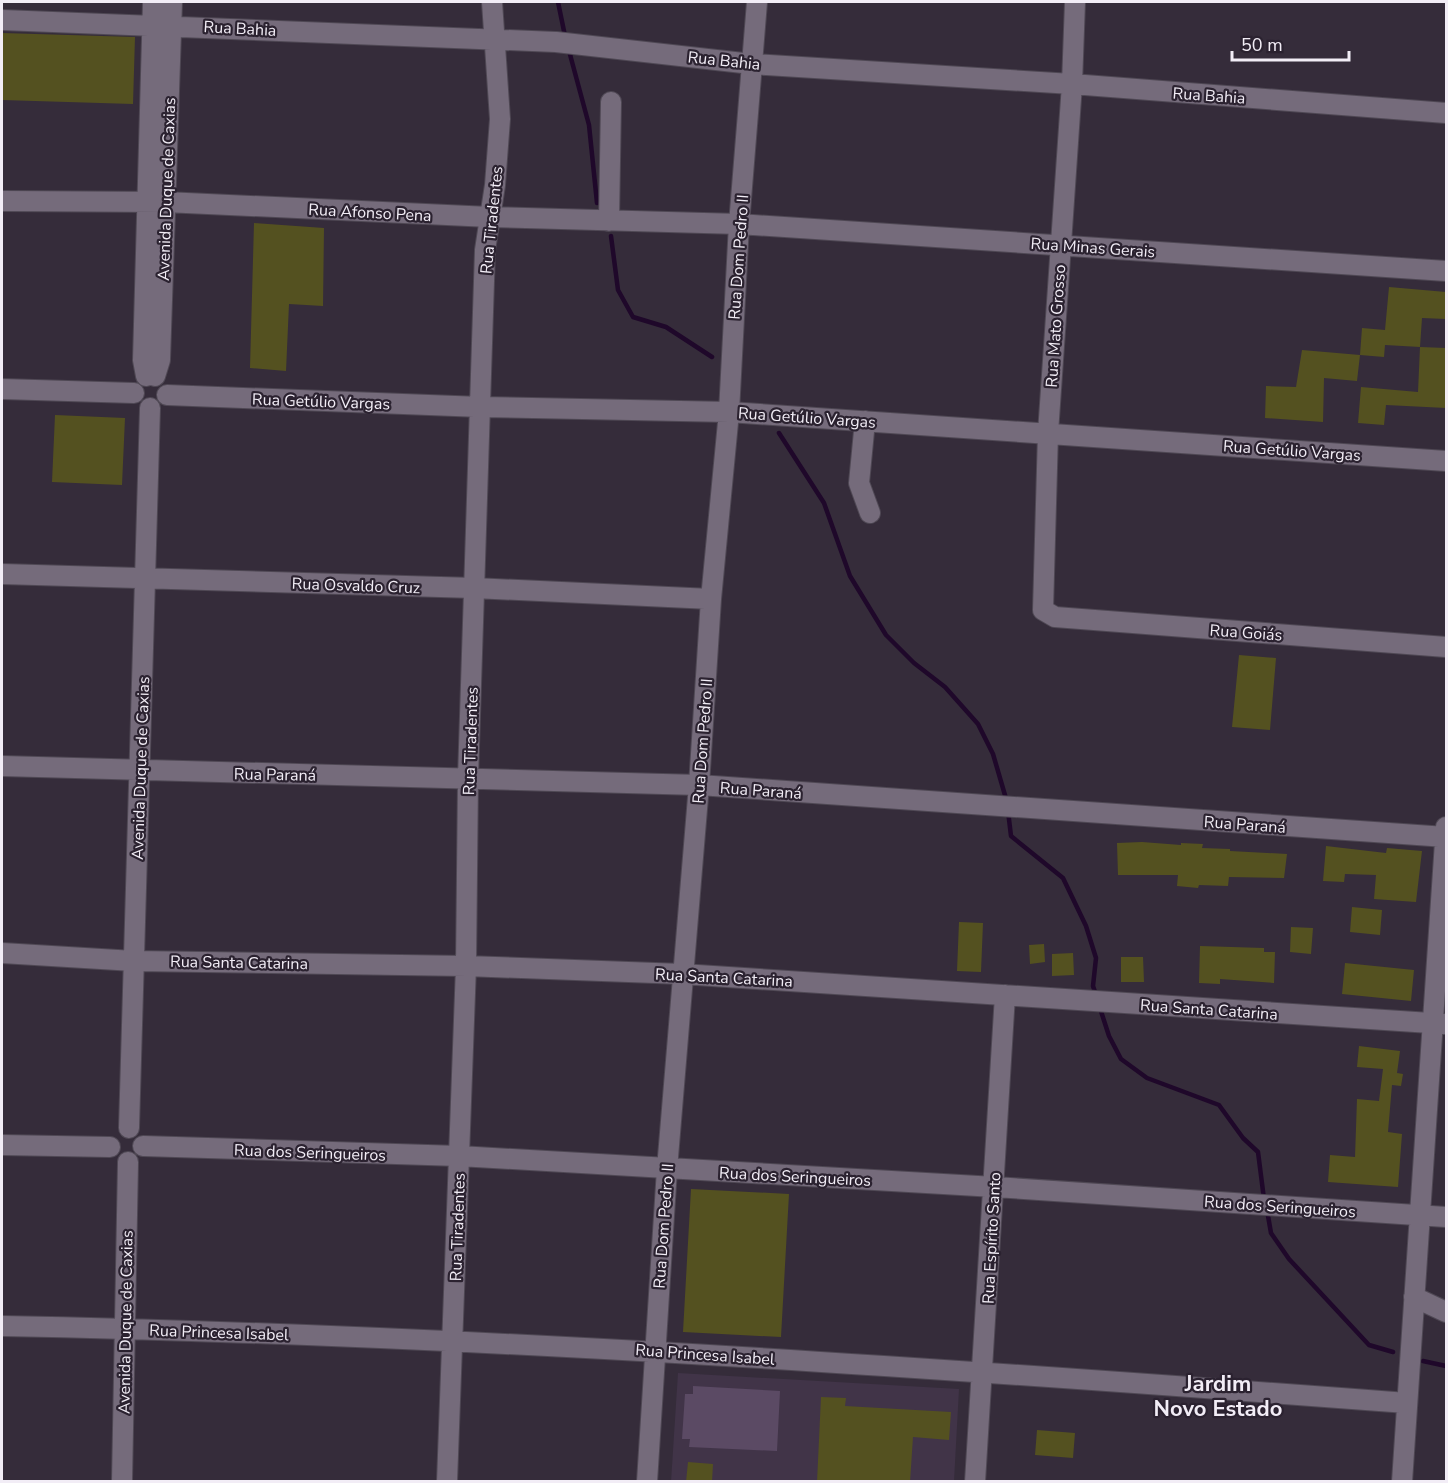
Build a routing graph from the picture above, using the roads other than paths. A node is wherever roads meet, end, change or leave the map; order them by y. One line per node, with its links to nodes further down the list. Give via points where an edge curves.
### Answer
1 (153, 2): 7 (street, Avenida Duque de Caxias)
2 (172, 2): 7 (street, Avenida Duque de Caxias)
3 (492, 2): 8 (street, Rua Tiradentes)
4 (757, 2): 9 (street, Rua Dom Pedro II)
5 (1075, 2): 10 (street, Rua Mato Grosso)
6 (2, 20): 7 (street, Rua Bahia)
7 (162, 25): 8 (street, Rua Bahia); 14 (street, Avenida Duque de Caxias)
8 (495, 40): 9 (street, Rua Bahia, via 565,43); 15 (street, Rua Tiradentes, via 500,118)
9 (752, 64): 10 (street, Rua Bahia); 17 (street, Rua Dom Pedro II)
10 (1072, 84): 12 (street, Rua Bahia); 18 (street, Rua Mato Grosso)
11 (611, 102): 16 (street)
12 (1446, 113)
13 (2, 201): 14 (street, Rua Afonso Pena)
14 (157, 202): 15 (street, Rua Afonso Pena); 20 (street, Avenida Duque de Caxias, via 160,360)
15 (490, 217): 16 (street, Rua Afonso Pena); 24 (street, Rua Tiradentes, via 485,250)
16 (609, 220): 17 (street, Rua Afonso Pena)
17 (739, 224): 18 (street, Rua Minas Gerais); 26 (street, Rua Dom Pedro II)
18 (1061, 245): 19 (street, Rua Minas Gerais); 28 (street, Rua Mato Grosso)
19 (1446, 271)
20 (151, 376): 22 (street, via 137,382); 23 (street, via 163,381)
21 (2, 389): 22 (street)
22 (134, 393): 25 (street, via 138,403)
23 (166, 395): 24 (street, Rua Getúlio Vargas); 25 (street, via 160,405)
24 (481, 407): 26 (street, Rua Getúlio Vargas); 33 (street, Rua Tiradentes)
25 (150, 408): 32 (street, Avenida Duque de Caxias)
26 (729, 412): 27 (street, Rua Getúlio Vargas); 34 (street, Rua Dom Pedro II)
27 (865, 421): 28 (street, Rua Getúlio Vargas); 30 (street, via 859,483)
28 (1048, 433): 29 (street, Rua Getúlio Vargas); 35 (street, Rua Mato Grosso, via 1041,602)
29 (1446, 461)
30 (870, 513)
31 (2, 574): 32 (street, Rua Osvaldo Cruz)
32 (146, 578): 33 (street, Rua Osvaldo Cruz); 38 (street, Avenida Duque de Caxias)
33 (474, 588): 34 (street, Rua Osvaldo Cruz); 39 (street, Rua Tiradentes)
34 (711, 599): 40 (street, Rua Dom Pedro II)
35 (1046, 613): 36 (street, Rua Goiás, via 1055,617)
36 (1446, 647)
37 (2, 766): 38 (street, Rua Paraná)
38 (141, 771): 39 (street, Rua Paraná); 43 (street, Avenida Duque de Caxias)
39 (468, 778): 40 (street, Rua Paraná); 44 (street, Rua Tiradentes)
40 (699, 785): 41 (street, Rua Paraná); 45 (street, Rua Dom Pedro II)
41 (1446, 834): 47 (street)
42 (2, 953): 43 (street, Rua Santa Catarina)
43 (134, 961): 44 (street, Rua Santa Catarina); 48 (street, Avenida Duque de Caxias)
44 (466, 966): 45 (street, Rua Santa Catarina); 52 (street, Rua Tiradentes)
45 (682, 974): 46 (street, Rua Santa Catarina); 54 (street, Rua Dom Pedro II)
46 (1005, 995): 47 (street, Rua Santa Catarina); 55 (street, Rua Espírito Santo)
47 (1440, 1023): 56 (street)
48 (129, 1128): 50 (street, via 140,1135); 51 (street, via 117,1131)
49 (2, 1144): 51 (street)
50 (143, 1146): 52 (street, Rua dos Seringueiros); 53 (street, via 138,1157)
51 (110, 1147): 53 (street, via 115,1157)
52 (459, 1156): 54 (street, Rua dos Seringueiros); 62 (street, Rua Tiradentes)
53 (128, 1162): 61 (street, Avenida Duque de Caxias)
54 (666, 1168): 55 (street, Rua dos Seringueiros); 63 (street, Rua Dom Pedro II)
55 (995, 1186): 56 (street, Rua dos Seringueiros); 64 (street, Rua Espírito Santo)
56 (1420, 1216): 57 (street, Rua dos Seringueiros); 58 (street)
57 (1446, 1217)
58 (1414, 1297): 59 (street); 65 (street)
59 (1446, 1312)
60 (2, 1326): 61 (street, Rua Princesa Isabel)
61 (126, 1328): 62 (street, Rua Princesa Isabel); 66 (street, Avenida Duque de Caxias)
62 (453, 1342): 63 (street, Rua Princesa Isabel); 67 (street, Rua Tiradentes)
63 (654, 1350): 64 (street, Rua Princesa Isabel); 68 (street, Rua Dom Pedro II)
64 (983, 1372): 65 (street, Rua Princesa Isabel); 69 (street, Rua Espírito Santo)
65 (1407, 1403): 70 (street)
66 (122, 1482)
67 (447, 1482)
68 (647, 1482)
69 (975, 1482)
70 (1402, 1482)

